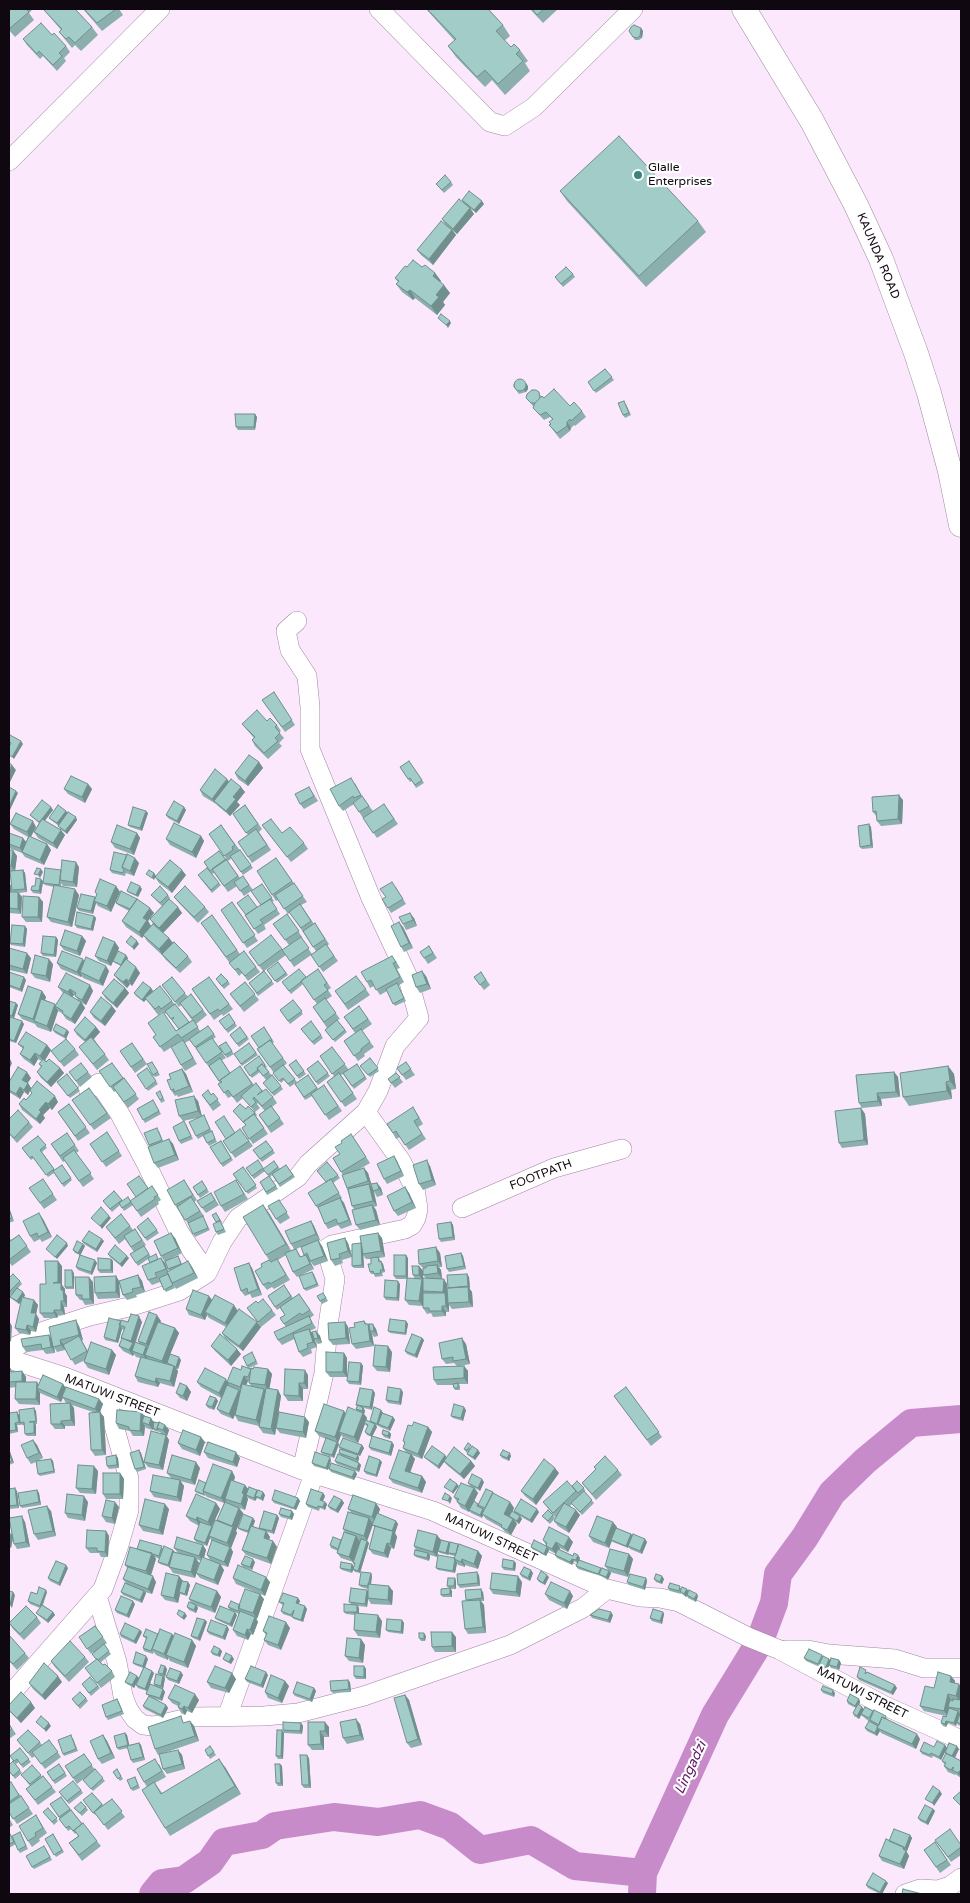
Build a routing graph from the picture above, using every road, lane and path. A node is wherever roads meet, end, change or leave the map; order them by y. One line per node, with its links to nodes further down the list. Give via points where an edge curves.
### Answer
1 (160, 9): 5 (street)
2 (379, 9): 3 (street, via 490,122 505,126 534,107)
3 (633, 9)
4 (744, 9): 6 (main road, KAUNDA ROAD, via 812,121 881,260 916,353 939,428)
5 (9, 161)
6 (961, 525)
7 (297, 621): 9 (street, via 286,631 290,650 307,676 310,749 370,898 407,976 420,1018 395,1046 378,1091)
8 (88, 1089): 12 (street, via 98,1083 120,1114 179,1232)
9 (366, 1112): 12 (street, via 298,1176 238,1218); 16 (street, via 401,1160 415,1189 418,1209 412,1225 405,1230 326,1249 335,1279)
10 (622, 1150): 11 (street, FOOTPATH, via 554,1168)
11 (462, 1208)
12 (207, 1274): 13 (street, via 179,1291 44,1331)
13 (9, 1349)
14 (9, 1359): 15 (street, MATUWI STREET)
15 (105, 1394): 16 (street, MATUWI STREET); 18 (street, via 129,1479 130,1496 118,1548 103,1589)
16 (308, 1472): 17 (street, MATUWI STREET, via 433,1511); 22 (street)
17 (607, 1589): 19 (street, MATUWI STREET, via 679,1602); 22 (street, via 583,1608 510,1645 364,1696 298,1713)
18 (97, 1596): 21 (street); 22 (street, via 118,1662 123,1696 135,1719 143,1725 154,1726 192,1717)
19 (780, 1650): 20 (street, via 886,1658 924,1668); 23 (street, MATUWI STREET, via 882,1705)
20 (961, 1668)
21 (9, 1696)
22 (227, 1717)
23 (961, 1740)
24 (961, 1878): 25 (street)
25 (940, 1892): 26 (street, via 920,1889)
26 (905, 1894)

